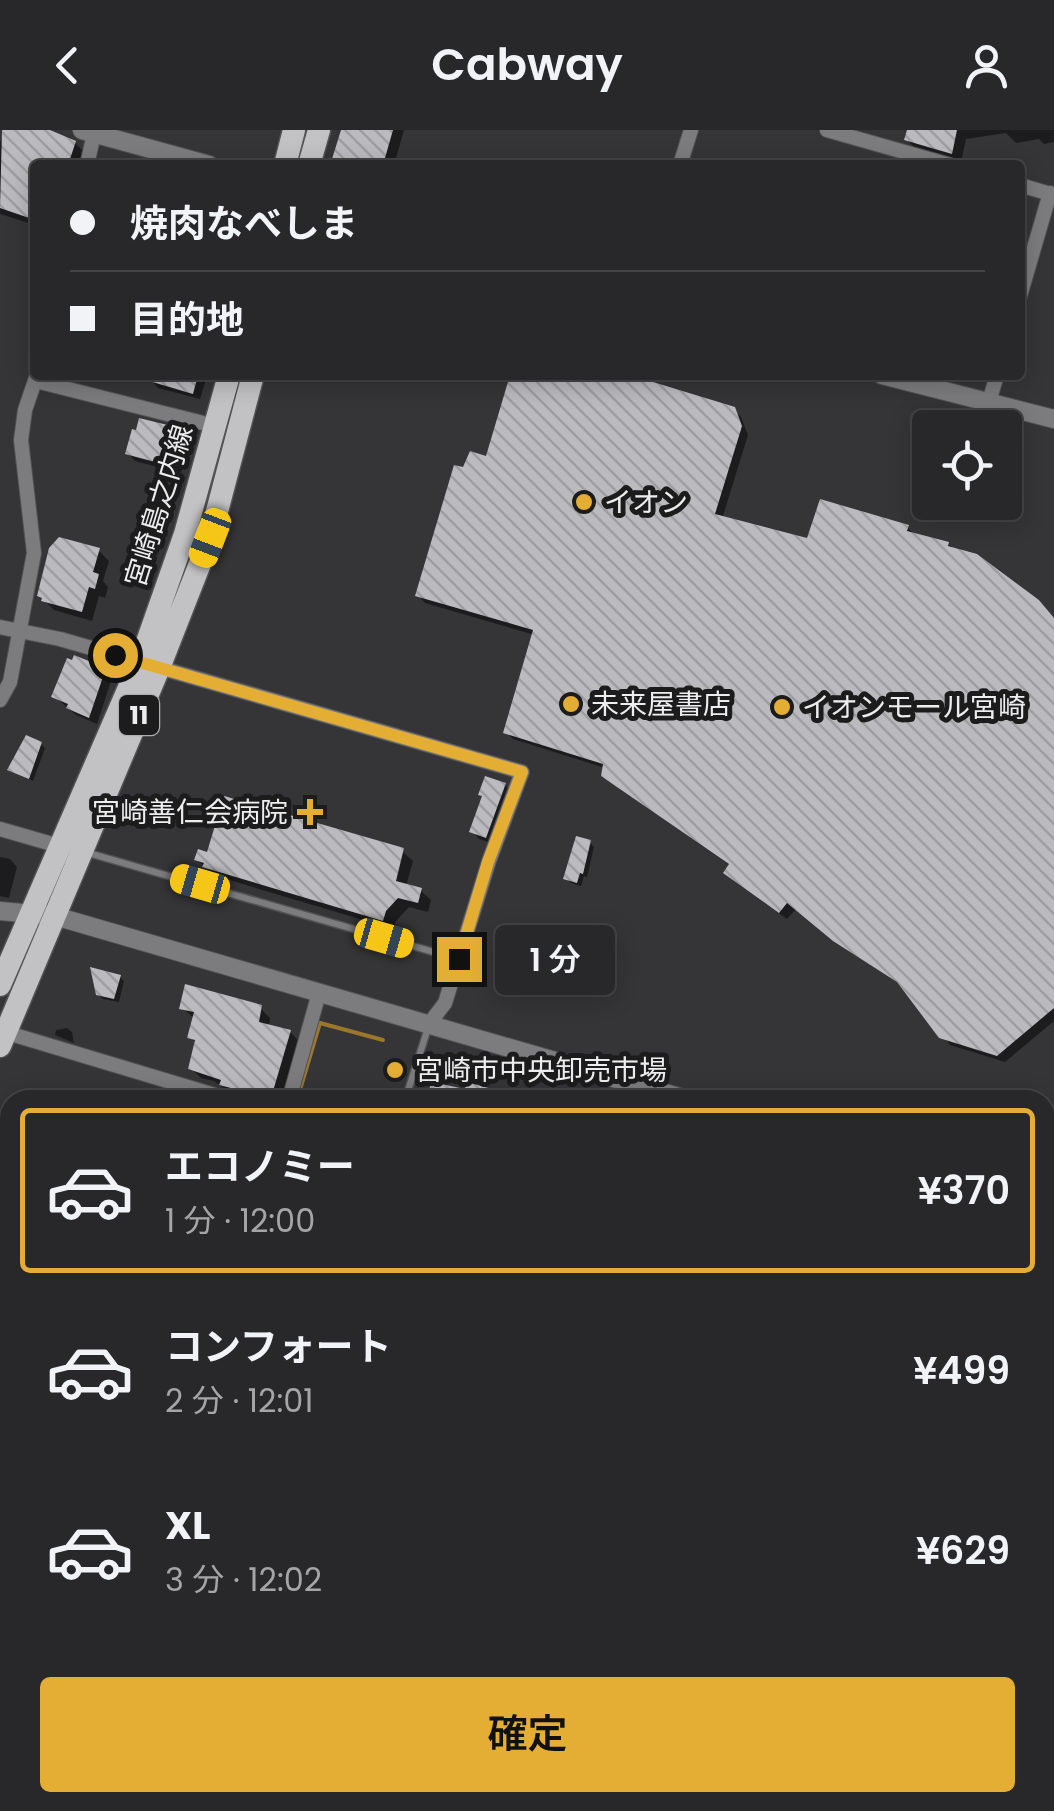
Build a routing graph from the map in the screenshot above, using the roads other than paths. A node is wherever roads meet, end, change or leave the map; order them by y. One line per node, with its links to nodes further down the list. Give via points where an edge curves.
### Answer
1 (294, 130): 8 (main road)
2 (319, 130): 9 (main road)
3 (690, 130): 10 (street)
4 (827, 130): 11 (street)
5 (92, 131): 6 (street); 7 (street)
6 (88, 160)
7 (192, 160)
8 (286, 160)
9 (311, 160)
10 (681, 160)
11 (932, 160)
12 (1025, 186): 13 (street)
13 (1052, 194): 14 (street)
14 (1025, 280)
15 (35, 380): 25 (street, via 21,440 34,552)
16 (43, 380): 23 (street)
17 (228, 380): 23 (main road, 宮崎島之内線 / 11)
18 (252, 380): 26 (main road, 宮崎島之内線 / 11, via 210,538)
19 (902, 380): 21 (street)
20 (996, 380): 21 (street)
21 (989, 402): 22 (street)
22 (1054, 419)
23 (215, 426): 26 (main road, 宮崎島之内線 / 11)
24 (0, 627): 25 (street)
25 (19, 629): 26 (street); 27 (street, via 10,682)
26 (150, 665): 29 (main road, 宮崎島之内線 / 11); 33 (street, via 522,772)
27 (0, 700)
28 (0, 829): 29 (street)
29 (70, 848): 31 (main road, 宮崎島之内線 / 11); 32 (main road, 宮崎島之内線 / 11); 33 (lane)
30 (0, 911): 31 (street)
31 (30, 914): 32 (street); 34 (main road, 宮崎島之内線 / 11)
32 (55, 916): 35 (street); 37 (main road, 宮崎島之内線 / 11)
33 (459, 959): 36 (street, via 445,1003)
34 (0, 984)
35 (319, 993): 36 (street); 39 (street)
36 (429, 1024): 40 (lane); 41 (street)
37 (2, 1036): 38 (street)
38 (195, 1090)
39 (292, 1090)
40 (408, 1090)
41 (656, 1090)

